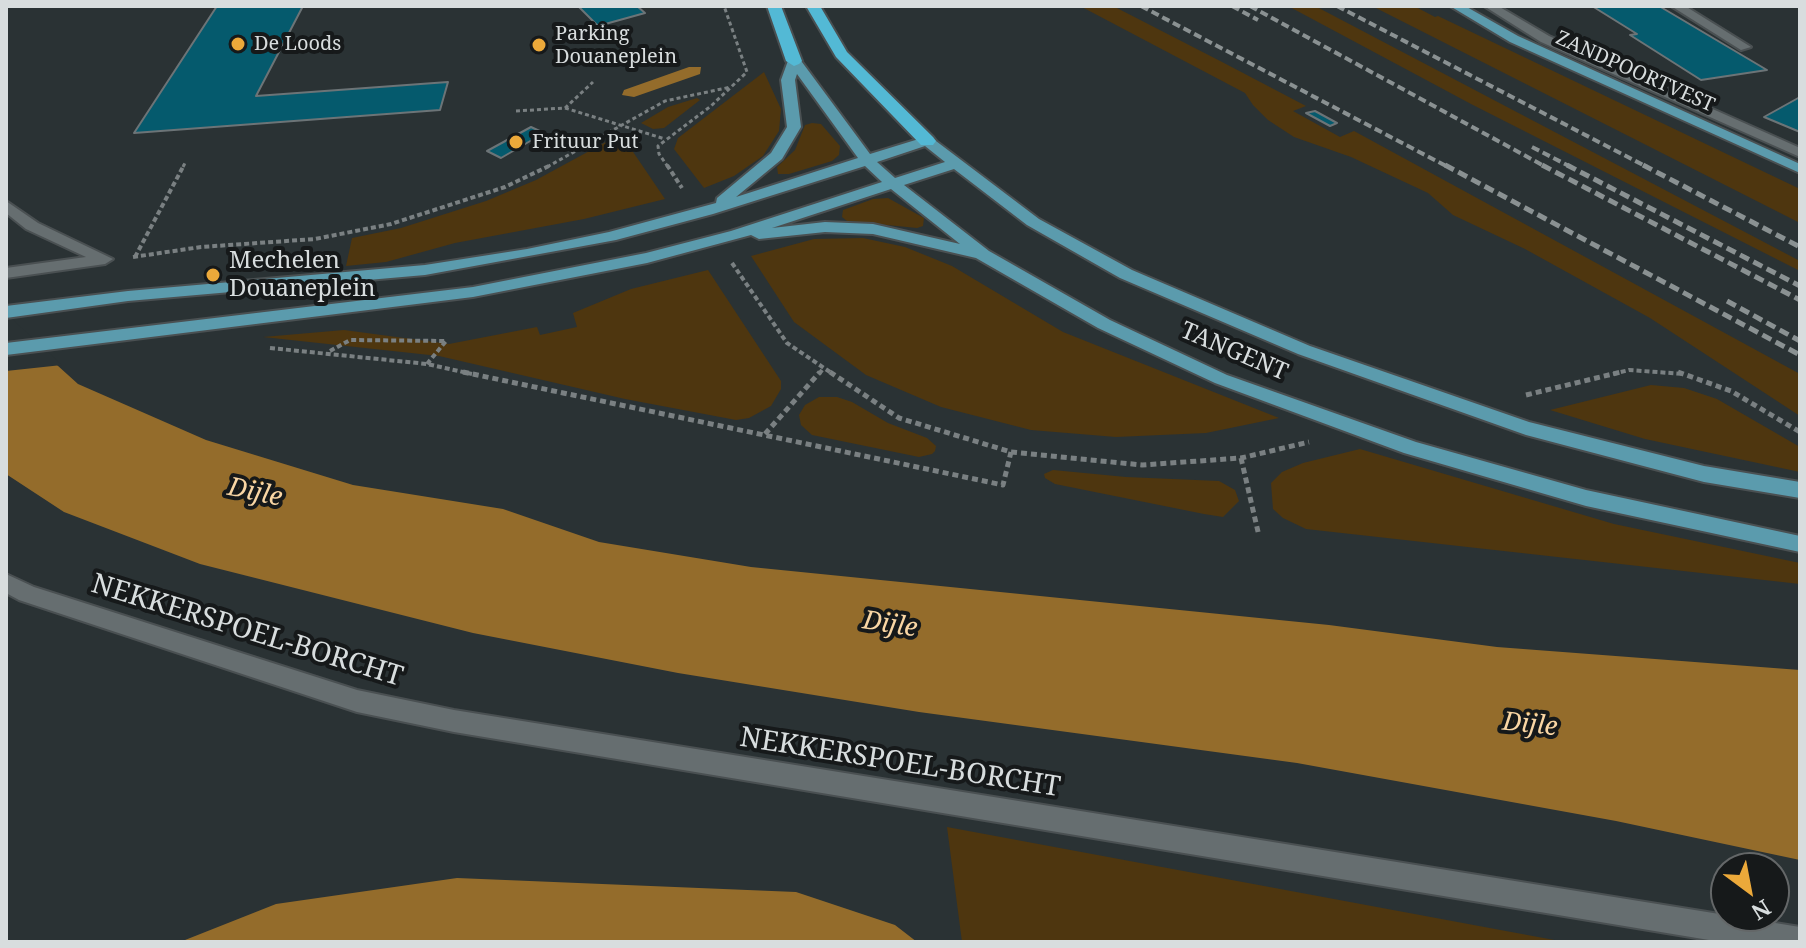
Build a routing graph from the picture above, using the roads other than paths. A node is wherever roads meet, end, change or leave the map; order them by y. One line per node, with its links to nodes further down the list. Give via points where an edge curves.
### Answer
1 (774, 6): 7 (highway, TANGENT)
2 (813, 6): 8 (highway, TANGENT, via 841,54)
3 (1456, 6): 12 (main road, ZANDPOORTVEST, via 1514,39)
4 (1490, 6): 9 (street, ZANDPOORTVEST, via 1557,45)
5 (1677, 6): 6 (street)
6 (1745, 47)
7 (794, 61): 10 (main road, TANGENT); 15 (main road, via 788,80 794,127 777,156)
8 (927, 141): 10 (main road); 11 (main road, TANGENT)
9 (1800, 153)
10 (866, 159): 13 (main road, TANGENT); 15 (main road)
11 (954, 164): 13 (main road); 21 (main road, TANGENT, via 1033,222 1126,274 1304,350 1526,428 1704,474)
12 (1800, 169)
13 (892, 183): 16 (main road); 17 (main road, TANGENT)
14 (6, 206): 18 (street, via 32,226 105,259)
15 (708, 211): 19 (main road, via 582,243 425,270)
16 (737, 234): 17 (main road, via 873,229); 20 (main road, via 647,258 473,292)
17 (983, 255): 22 (main road, TANGENT, via 1104,324 1221,379 1411,448 1586,498)
18 (6, 273)
19 (6, 312)
20 (6, 349)
21 (1800, 490)
22 (1800, 544)
23 (6, 583): 24 (street, NEKKERSPOEL-BORCHT, via 357,701 454,721)
24 (1800, 941)

